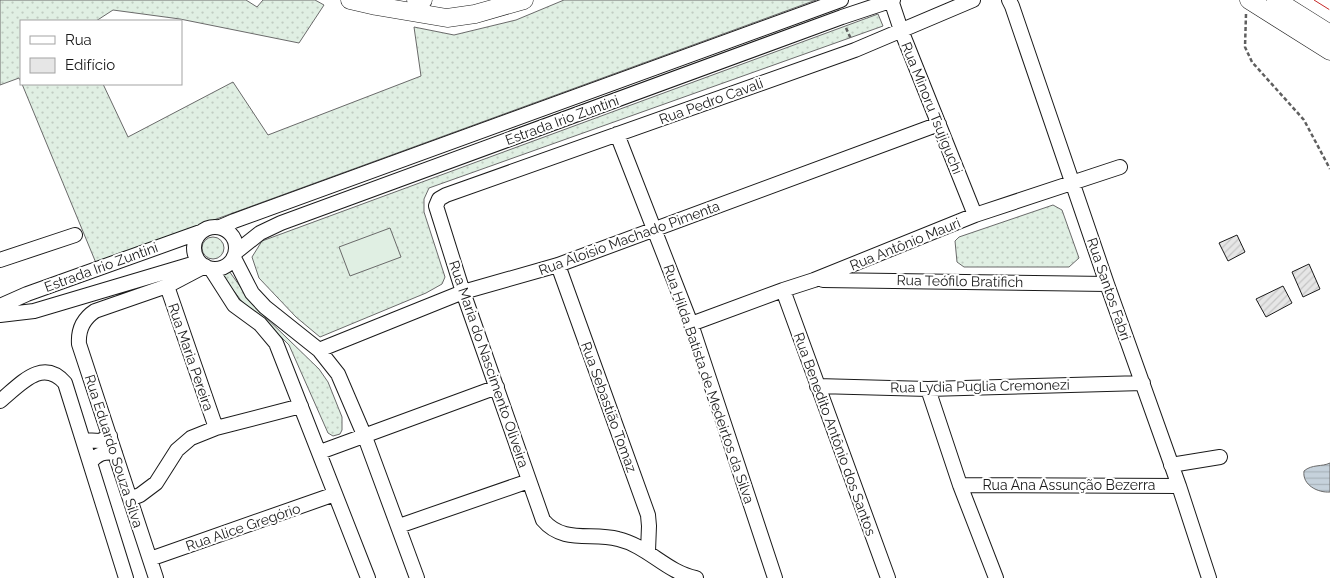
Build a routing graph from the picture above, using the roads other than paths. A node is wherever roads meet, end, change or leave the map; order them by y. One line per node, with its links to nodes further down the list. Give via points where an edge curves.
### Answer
1 (350, 0): 4 (main road, via 447,18)
2 (416, 0): 3 (main road)
3 (424, 0)
4 (524, 0)
5 (841, 0): 20 (street, Estrada Irio Zuntini)
6 (892, 0): 11 (street, Rua Minoru Tsujiguchi); 24 (street, Estrada Irio Zuntini, via 282,223 260,233)
7 (973, 0): 11 (street, Rua Pedro Cavali)
8 (1009, 0): 17 (street, Rua Santos Fabri)
9 (1276, 0): 12 (main road)
10 (1252, 2): 13 (main road)
11 (901, 30): 14 (street, Rua Minoru Tsujiguchi); 15 (street, Rua Pedro Cavali, via 855,50)
12 (1330, 34)
13 (1330, 51)
14 (939, 124): 19 (street, Rua Minoru Tsujiguchi); 21 (street, Rua Aloísio Machado Pimenta)
15 (617, 134): 18 (street, Rua Pedro Cavali); 21 (street, Rua Hilda Batista de Medeirtos da Silva)
16 (1120, 167): 17 (street, Rua Antônio Mauri)
17 (1073, 184): 19 (street, Rua Antônio Mauri); 29 (street, Rua Santos Fabri)
18 (446, 195): 32 (street, Rua Maria do Nascimento Oliveira, via 436,206)
19 (975, 216): 28 (street, Rua Antônio Mauri)
20 (220, 227): 22 (street); 24 (street, via 234,239)
21 (654, 229): 26 (street, Rua Aloísio Machado Pimenta); 35 (street, Rua Hilda Batista de Medeirtos da Silva)
22 (203, 231): 27 (street, via 195,242 195,256); 33 (street, Estrada Irio Zuntini)
23 (75, 235): 25 (street)
24 (235, 255): 27 (street, via 224,267); 36 (street, via 252,293 264,307)
25 (0, 260)
26 (558, 265): 32 (street, Rua Aloísio Machado Pimenta); 58 (street, Rua Sebastião Tomaz, via 648,515)
27 (205, 266): 30 (street); 34 (street, Estrada Irio Zuntini, via 34,310); 42 (street, via 234,305 260,324 276,343)
28 (814, 280): 29 (street, Rua Teófilo Bratifich); 31 (street, Rua Antônio Mauri)
29 (1107, 284): 37 (street, Rua Santos Fabri)
30 (167, 286): 43 (street, Rua Maria Pereira); 44 (street, Rua Eduardo Souza Silva, via 90,314 79,333 79,344)
31 (784, 290): 35 (street, Rua Antônio Mauri); 38 (street, Rua Benedito Antônio dos Santos)
32 (464, 292): 36 (street, Rua Aloísio Machado Pimenta); 39 (street, Rua Maria do Nascimento Oliveira)
33 (0, 306)
34 (0, 315)
35 (691, 324): 65 (street, Rua Hilda Batista de Medeirtos da Silva)
36 (319, 350): 45 (street, via 338,374)
37 (1143, 383): 40 (street, Rua Lydia Puglia Cremonezi); 51 (street, Rua Santos Fabri)
38 (818, 386): 40 (street, Rua Lydia Puglia Cremonezi); 66 (street, Rua Benedito Antônio dos Santos)
39 (497, 387): 45 (street); 52 (street, Rua Maria do Nascimento Oliveira)
40 (928, 389): 53 (street)
41 (0, 401): 46 (street, via 40,372 58,375 65,383)
42 (301, 406): 43 (street); 47 (street)
43 (216, 428): 56 (street, via 184,443 156,483)
44 (110, 436): 46 (street, via 94,442); 48 (street, Rua Eduardo Souza Silva)
45 (365, 437): 47 (street); 57 (street)
46 (83, 440): 50 (street)
47 (320, 452): 55 (street)
48 (115, 453): 50 (street, via 98,454); 56 (street, Rua Eduardo Souza Silva)
49 (1220, 457): 51 (street)
50 (90, 463): 60 (street)
51 (1172, 464): 54 (street, Rua Santos Fabri)
52 (529, 481): 57 (street); 58 (street, Rua Maria do Nascimento Oliveira, via 541,516 556,531 571,536 617,538)
53 (960, 484): 54 (street, Rua Ana Assunção Bezerra); 67 (street)
54 (1179, 486): 68 (street, Rua Santos Fabri)
55 (336, 494): 59 (street, Rua Alice Gregório); 62 (street)
56 (130, 499): 59 (street, Rua Eduardo Souza Silva)
57 (399, 526): 63 (street)
58 (648, 551): 64 (street, via 673,571)
59 (150, 559): 61 (street, Rua Eduardo Souza Silva)
60 (121, 576)
61 (156, 578)
62 (368, 578)
63 (417, 578)
64 (696, 578)
65 (776, 578)
66 (888, 578)
67 (996, 578)
68 (1209, 578)

